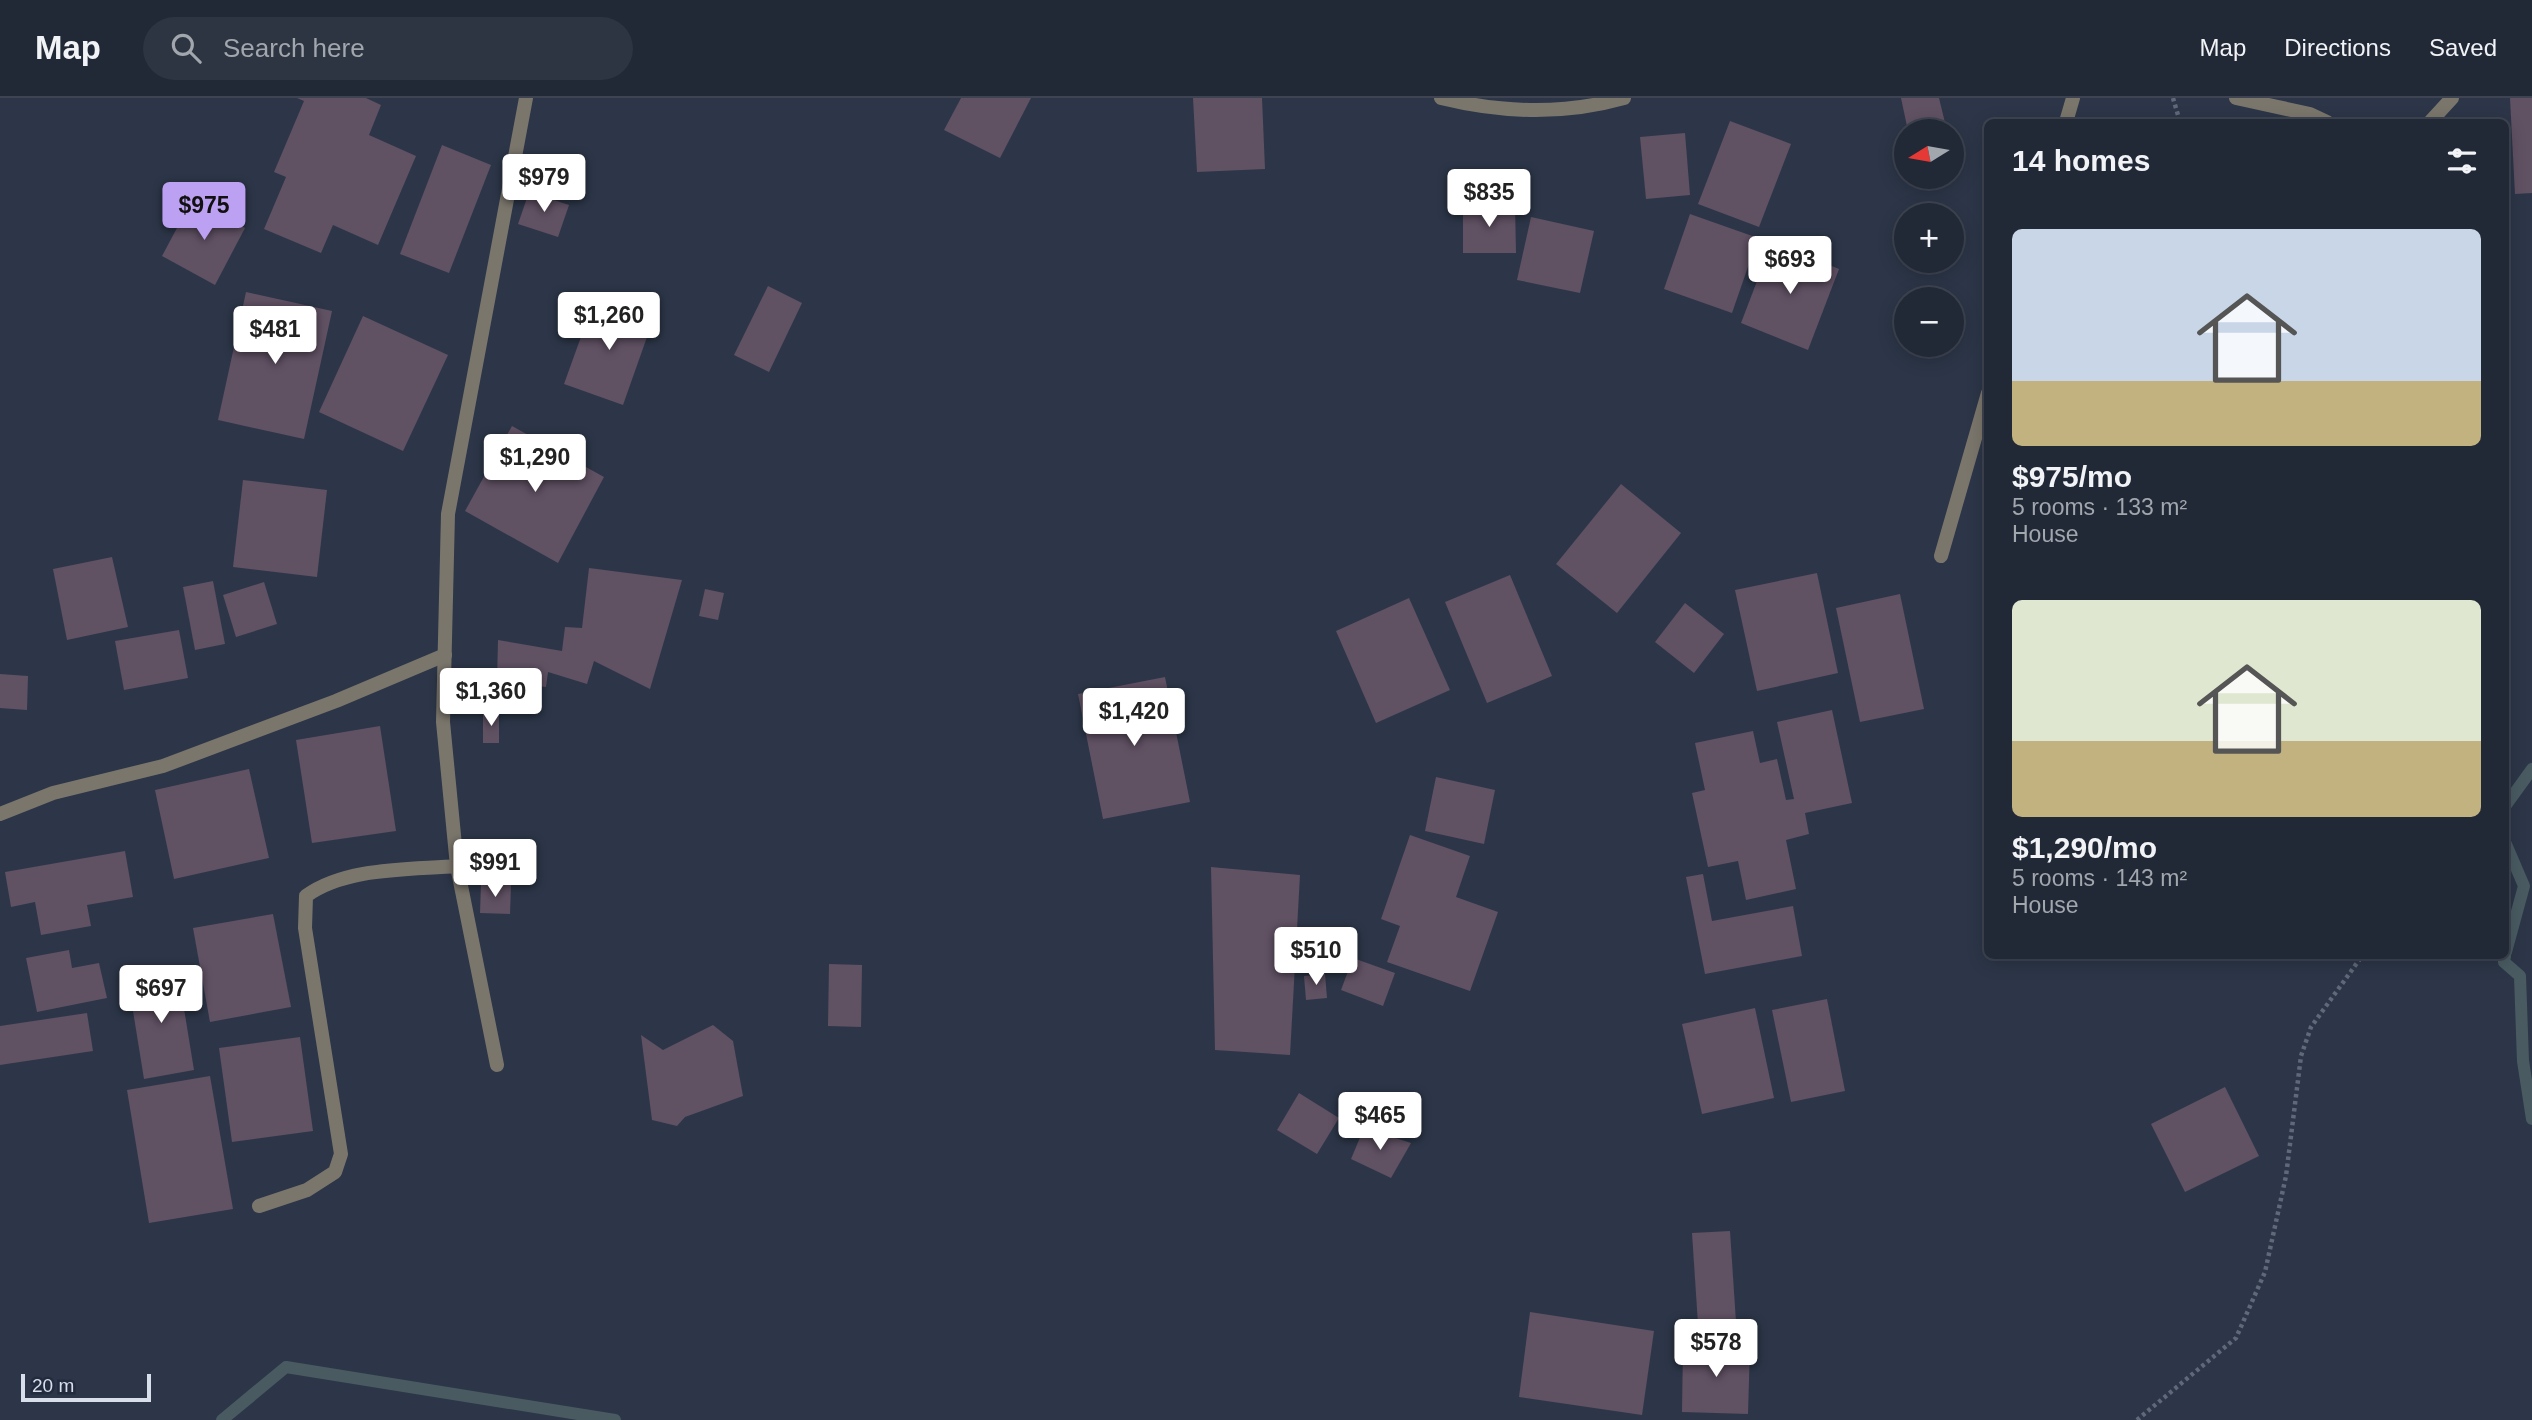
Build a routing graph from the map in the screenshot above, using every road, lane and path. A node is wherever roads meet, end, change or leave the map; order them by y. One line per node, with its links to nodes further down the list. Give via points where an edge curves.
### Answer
1 (526, 98): 14 (street, via 448,514)
2 (1441, 98): 3 (street, via 1540,112)
3 (1625, 98)
4 (2073, 98): 8 (street)
5 (2173, 98): 9 (path)
6 (2236, 98): 10 (street)
7 (2452, 98): 11 (street)
8 (2067, 119)
9 (2179, 119)
10 (2321, 119)
11 (2433, 119)
12 (1984, 407): 13 (street)
13 (1941, 556)
14 (445, 654): 15 (street, via 163,766 53,793); 16 (street, via 443,722)
15 (0, 814)
16 (457, 866): 18 (street); 19 (street, via 345,879 322,884 306,896 305,928 341,1154 335,1172 326,1178 307,1190)
17 (2360, 959): 20 (path, via 2311,1027 2301,1056 2286,1176 2265,1272 2236,1338)
18 (497, 1065)
19 (259, 1206)
20 (2137, 1420)

